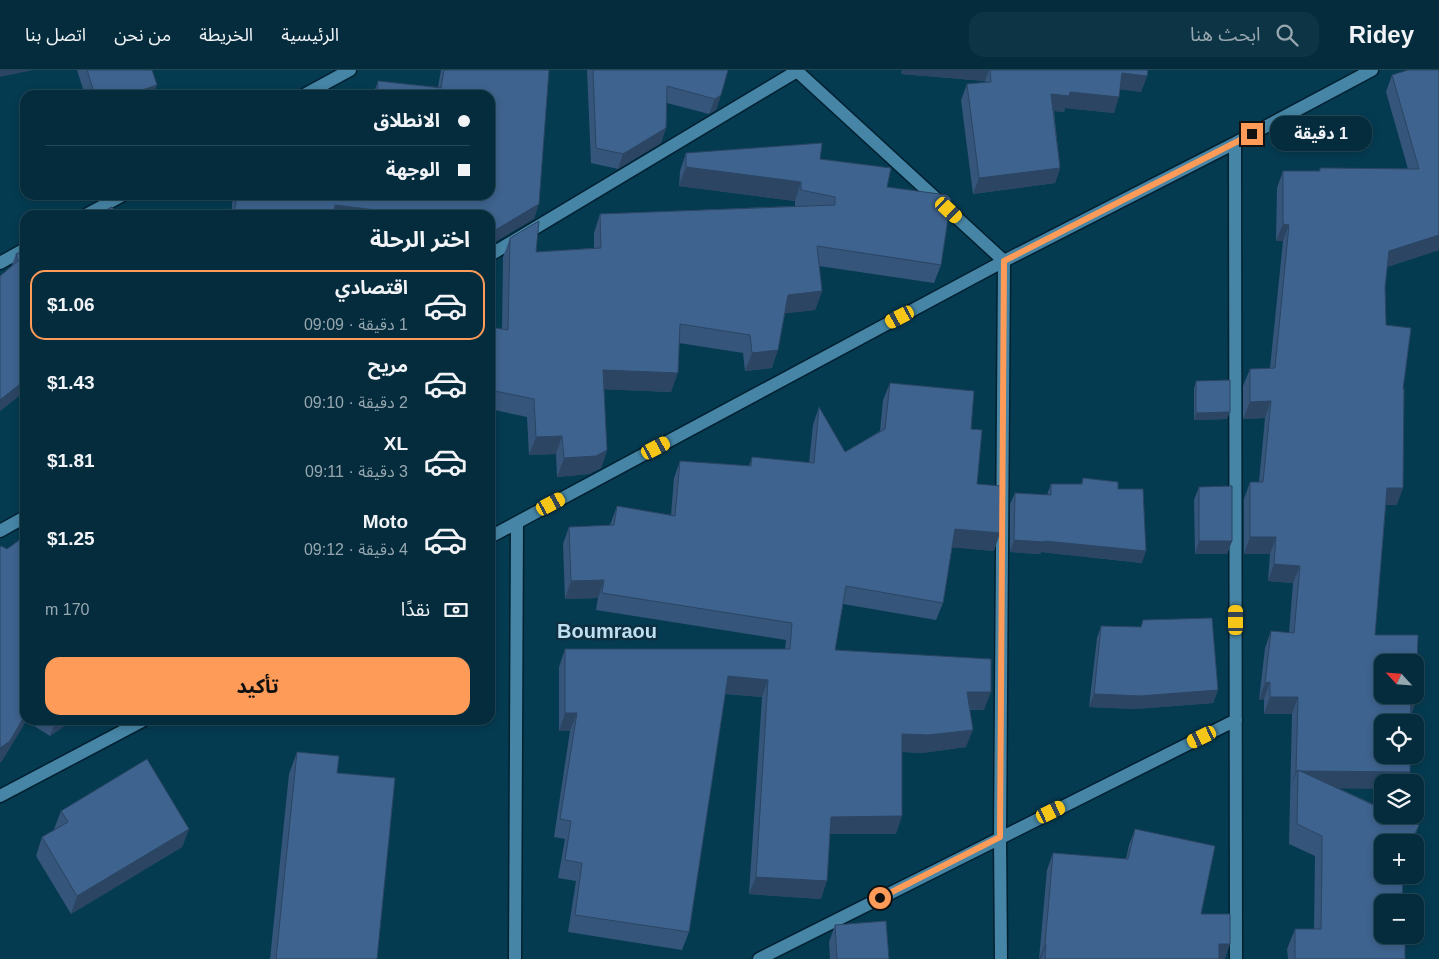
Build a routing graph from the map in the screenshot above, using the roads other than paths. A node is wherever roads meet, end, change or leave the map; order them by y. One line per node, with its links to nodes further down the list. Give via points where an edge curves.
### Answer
1 (350, 70): 3 (street)
2 (1372, 70): 4 (street)
3 (313, 90)
4 (1235, 143): 9 (street); 15 (street)
5 (114, 200): 6 (street)
6 (95, 210)
7 (20, 252): 10 (street)
8 (495, 253): 9 (street, via 797,71)
9 (1004, 261): 12 (street); 18 (street)
10 (0, 264)
11 (20, 520): 13 (street)
12 (516, 523): 14 (street); 19 (street)
13 (0, 530)
14 (495, 534)
15 (1236, 720): 18 (street); 22 (street)
16 (135, 725): 17 (street)
17 (0, 796)
18 (1000, 837): 20 (street); 21 (street)
19 (515, 959)
20 (759, 959)
21 (1002, 959)
22 (1236, 959)

